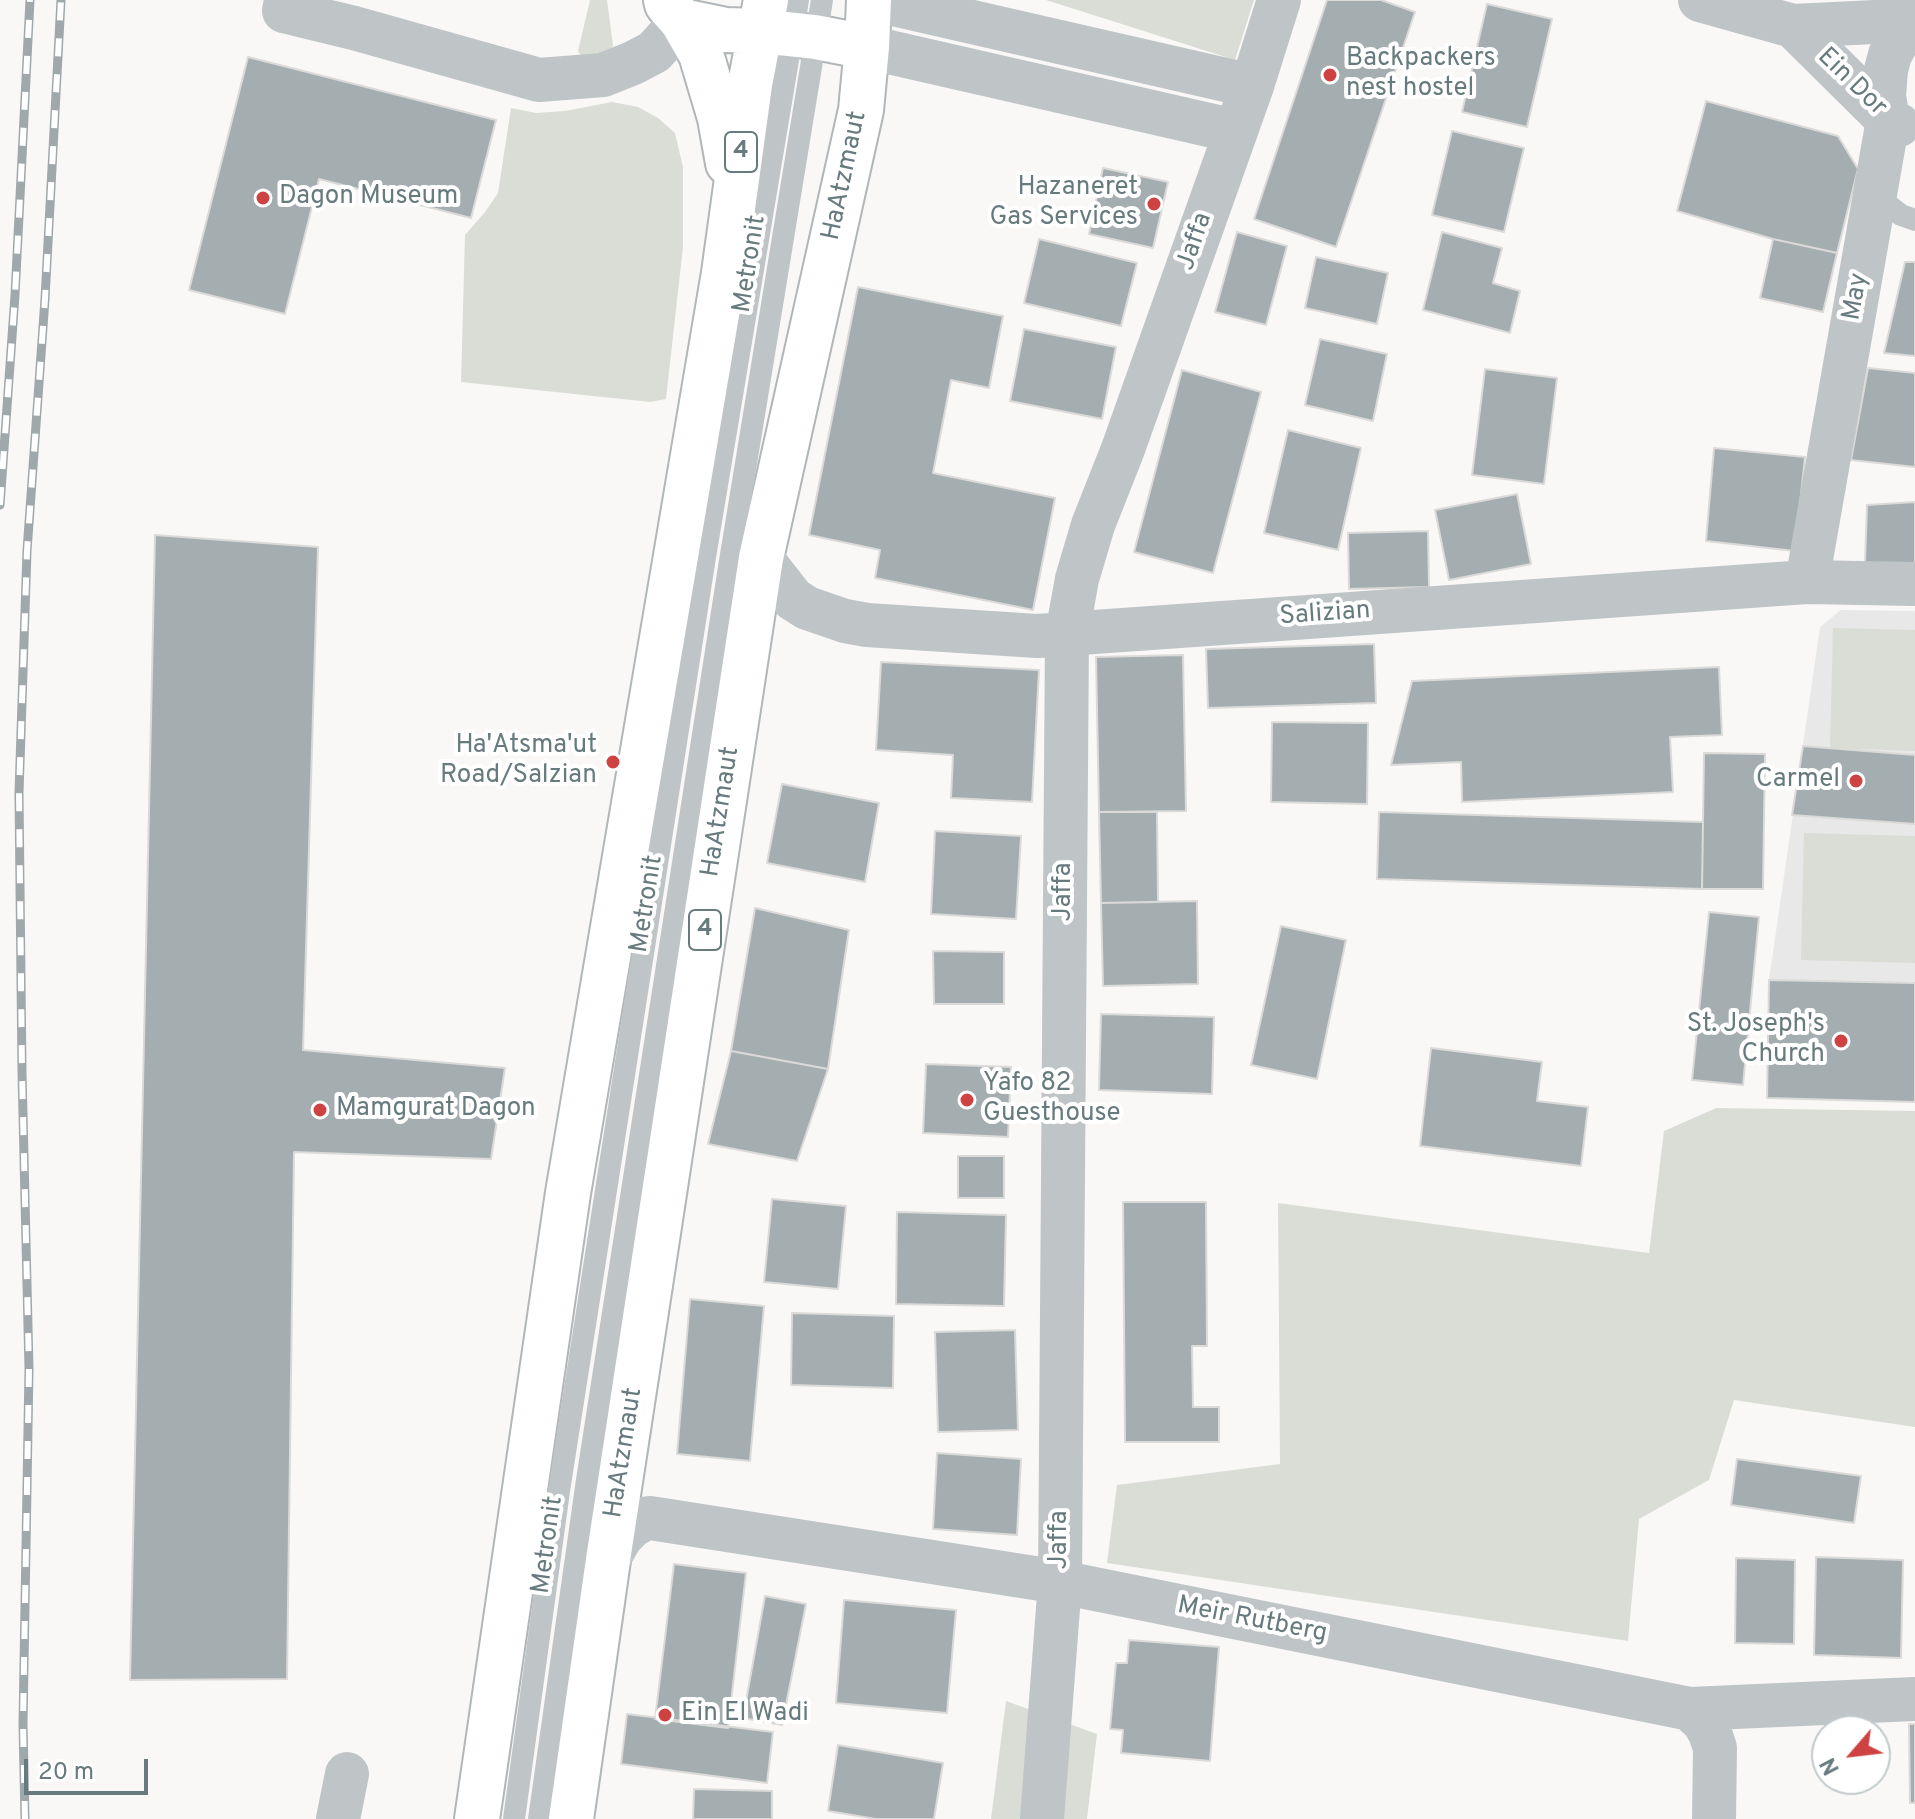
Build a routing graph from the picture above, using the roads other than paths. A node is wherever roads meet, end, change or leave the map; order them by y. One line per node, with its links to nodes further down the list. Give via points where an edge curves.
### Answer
1 (286, 0): 6 (street, via 284,11 539,80 603,75 633,63 654,52)
2 (869, 0): 10 (highway, HaAtzmaut / 4)
3 (876, 0): 11 (street)
4 (1279, 0): 11 (street, Jaffa)
5 (1700, 0): 7 (street, Ein Dor)
6 (674, 11): 8 (highway, via 726,30); 16 (highway, via 701,54 720,118 728,160)
7 (1797, 13): 9 (street, Ein Dor); 12 (street, Ein Dor)
8 (792, 15): 10 (highway); 16 (highway, 4); 28 (lane, Metronit, via 568,1428); 29 (lane, Metronit, via 807,99 589,1464)
9 (1915, 21): 12 (street, May, via 1902,32 1886,70 1884,96)
10 (867, 47): 13 (street); 17 (highway, HaAtzmaut / 4, via 861,110)
11 (1252, 86): 13 (street, Jaffa)
12 (1902, 126): 14 (street, May)
13 (1235, 131): 20 (street, Jaffa, via 1093,525)
14 (1875, 195): 15 (lane); 18 (street, May)
15 (1915, 220)
16 (724, 273): 27 (highway, 4, via 568,1193)
17 (761, 558): 20 (street, Salizian, via 793,599 845,621 1013,635); 21 (highway, HaAtzmaut / 4)
18 (1807, 582): 19 (street, Salizian); 20 (street, Salizian)
19 (1915, 584)
20 (1067, 634): 22 (street, Jaffa)
21 (608, 1560): 22 (street, Meir Rutberg, via 621,1537 650,1518); 30 (highway, HaAtzmaut / 4)
22 (1060, 1582): 24 (street, Meir Rutberg); 31 (street, Jaffa)
23 (1915, 1699): 24 (street, Meir Rutberg)
24 (1690, 1709): 32 (street, via 1703,1721 1715,1748)
25 (347, 1774): 26 (street)
26 (338, 1819)
27 (477, 1819)
28 (514, 1819)
29 (539, 1819)
30 (571, 1819)
31 (1042, 1819)
32 (1714, 1819)

